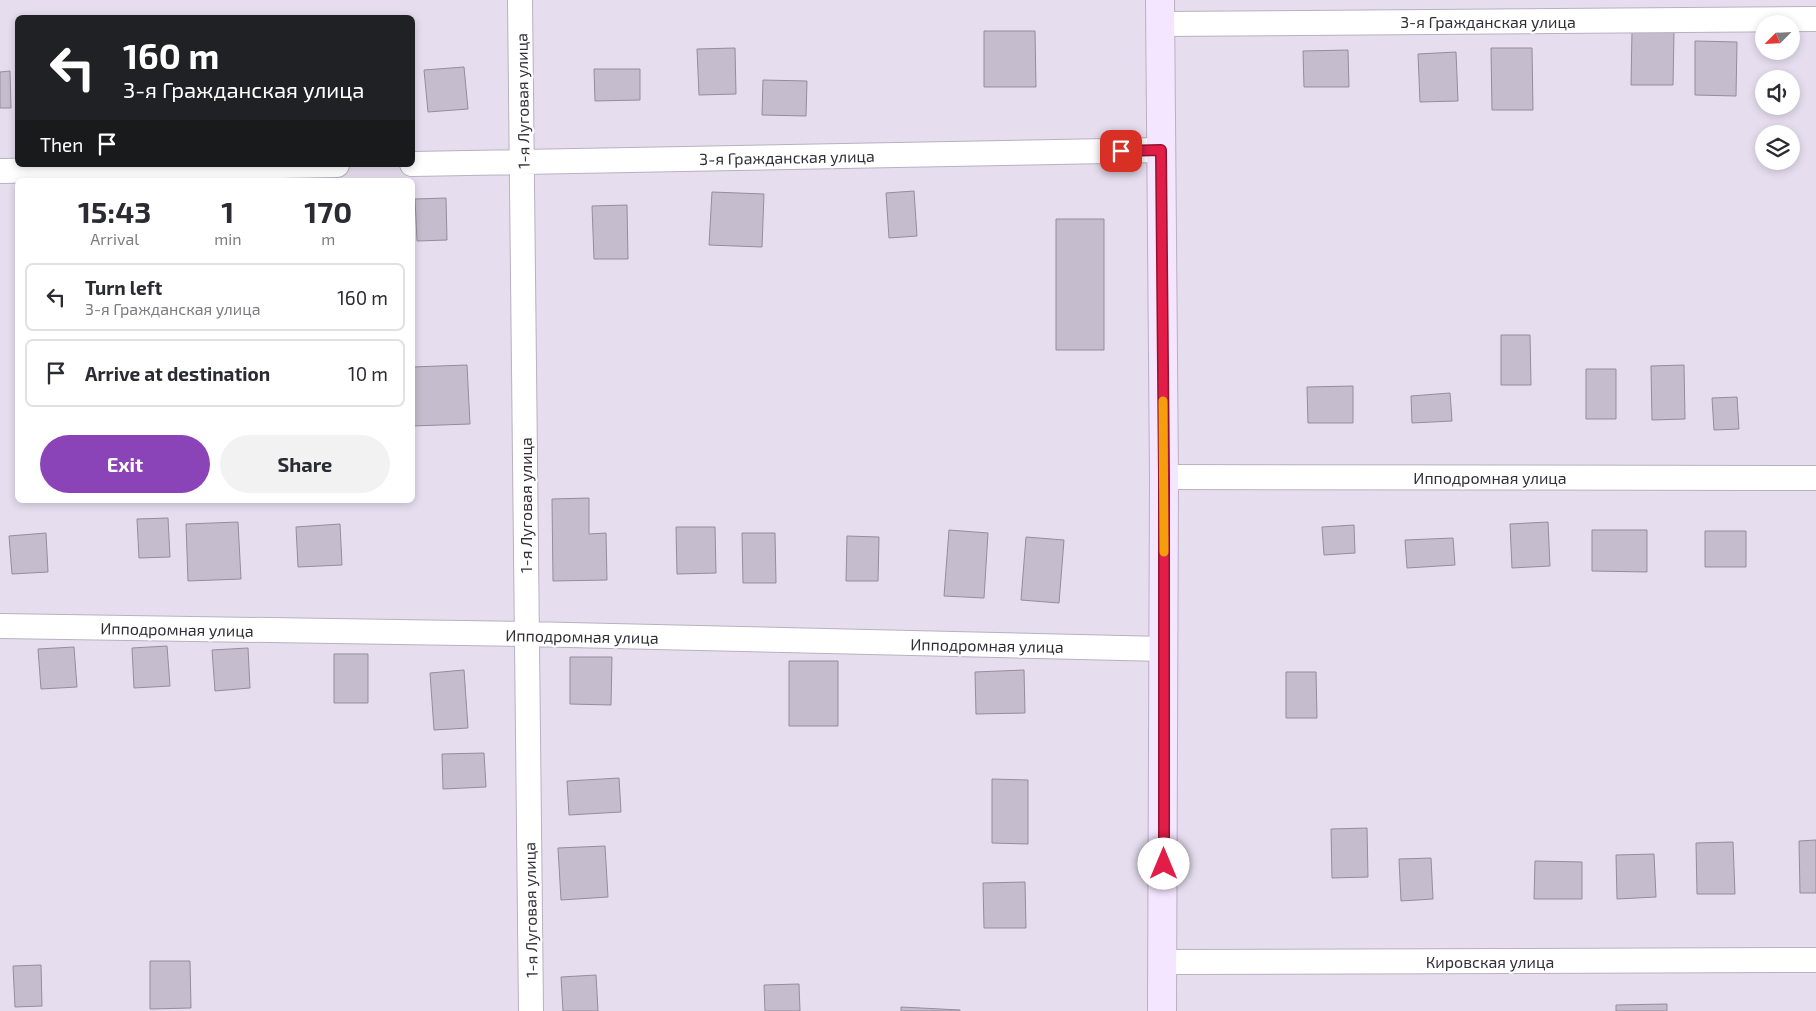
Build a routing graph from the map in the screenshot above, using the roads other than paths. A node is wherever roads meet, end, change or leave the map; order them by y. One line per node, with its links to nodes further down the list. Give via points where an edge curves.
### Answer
1 (520, 0): 5 (street, 1-я Луговая улица)
2 (1160, 12): 3 (street, 3-я Гражданская улица); 4 (main road)
3 (1816, 19)
4 (1161, 150): 5 (street, 3-я Гражданская улица); 9 (main road)
5 (523, 162): 6 (street, 3-я Гражданская улица); 12 (street, 1-я Луговая улица)
6 (415, 164)
7 (225, 167): 8 (street)
8 (0, 171)
9 (1164, 477): 10 (street, Ипподромная улица); 13 (main road)
10 (1816, 478)
11 (0, 626): 12 (street, Ипподромная улица)
12 (526, 634): 13 (street, Ипподромная улица); 16 (street, 1-я Луговая улица)
13 (1164, 649): 15 (main road)
14 (1816, 960): 15 (street, Кировская улица)
15 (1163, 962): 17 (main road)
16 (531, 1011)
17 (1162, 1011)

